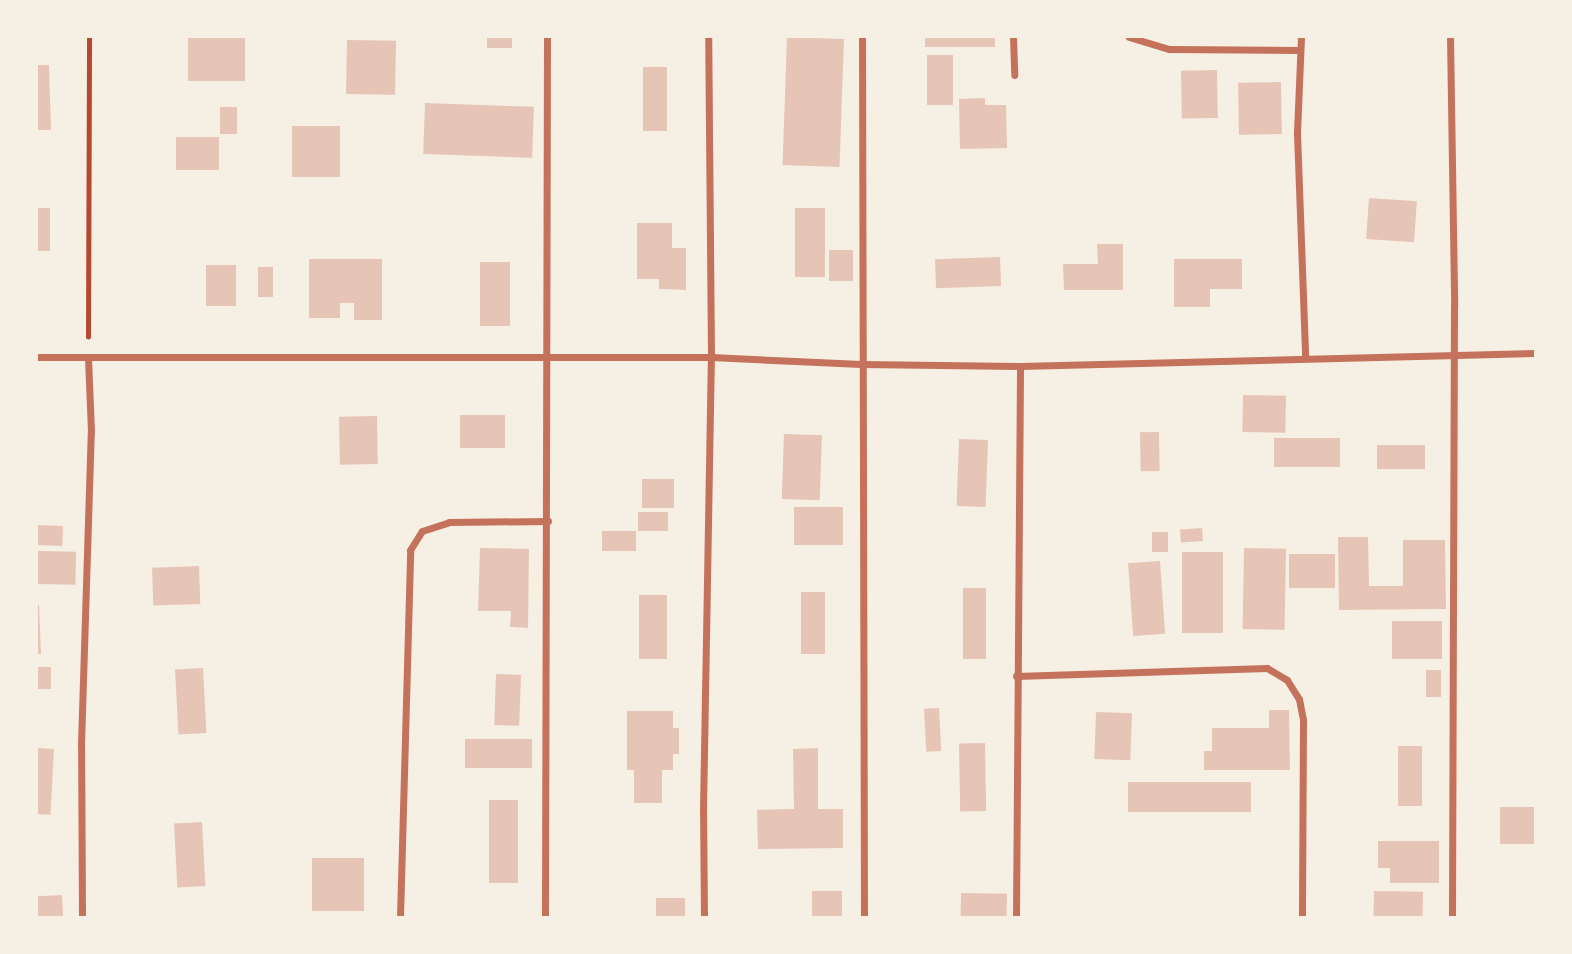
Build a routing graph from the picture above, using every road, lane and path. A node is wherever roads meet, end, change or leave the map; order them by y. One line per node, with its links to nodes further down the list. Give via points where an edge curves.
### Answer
1 (89, 37): 16 (path)
2 (547, 37): 17 (street)
3 (708, 37): 15 (street)
4 (862, 37): 18 (street)
5 (1013, 37): 10 (street)
6 (1129, 37): 9 (street, via 1169,49)
7 (1301, 37): 9 (street)
8 (1450, 37): 12 (street)
9 (1300, 50): 13 (street, via 1297,133)
10 (1014, 75)
11 (1535, 352): 12 (street)
12 (1453, 354): 13 (street); 29 (street)
13 (1305, 356): 19 (street)
14 (37, 357): 16 (street)
15 (711, 357): 17 (street); 18 (street); 25 (street)
16 (88, 358): 17 (street); 22 (street, via 91,432 81,744)
17 (547, 359): 20 (street)
18 (861, 364): 19 (street); 26 (street)
19 (1020, 366): 21 (street)
20 (548, 521): 23 (street, via 449,522 422,531 410,550); 24 (street)
21 (1016, 676): 27 (street); 28 (street, via 1267,668 1287,680 1303,720)
22 (82, 917)
23 (400, 917)
24 (545, 917)
25 (705, 917)
26 (864, 917)
27 (1016, 917)
28 (1302, 917)
29 (1452, 917)

